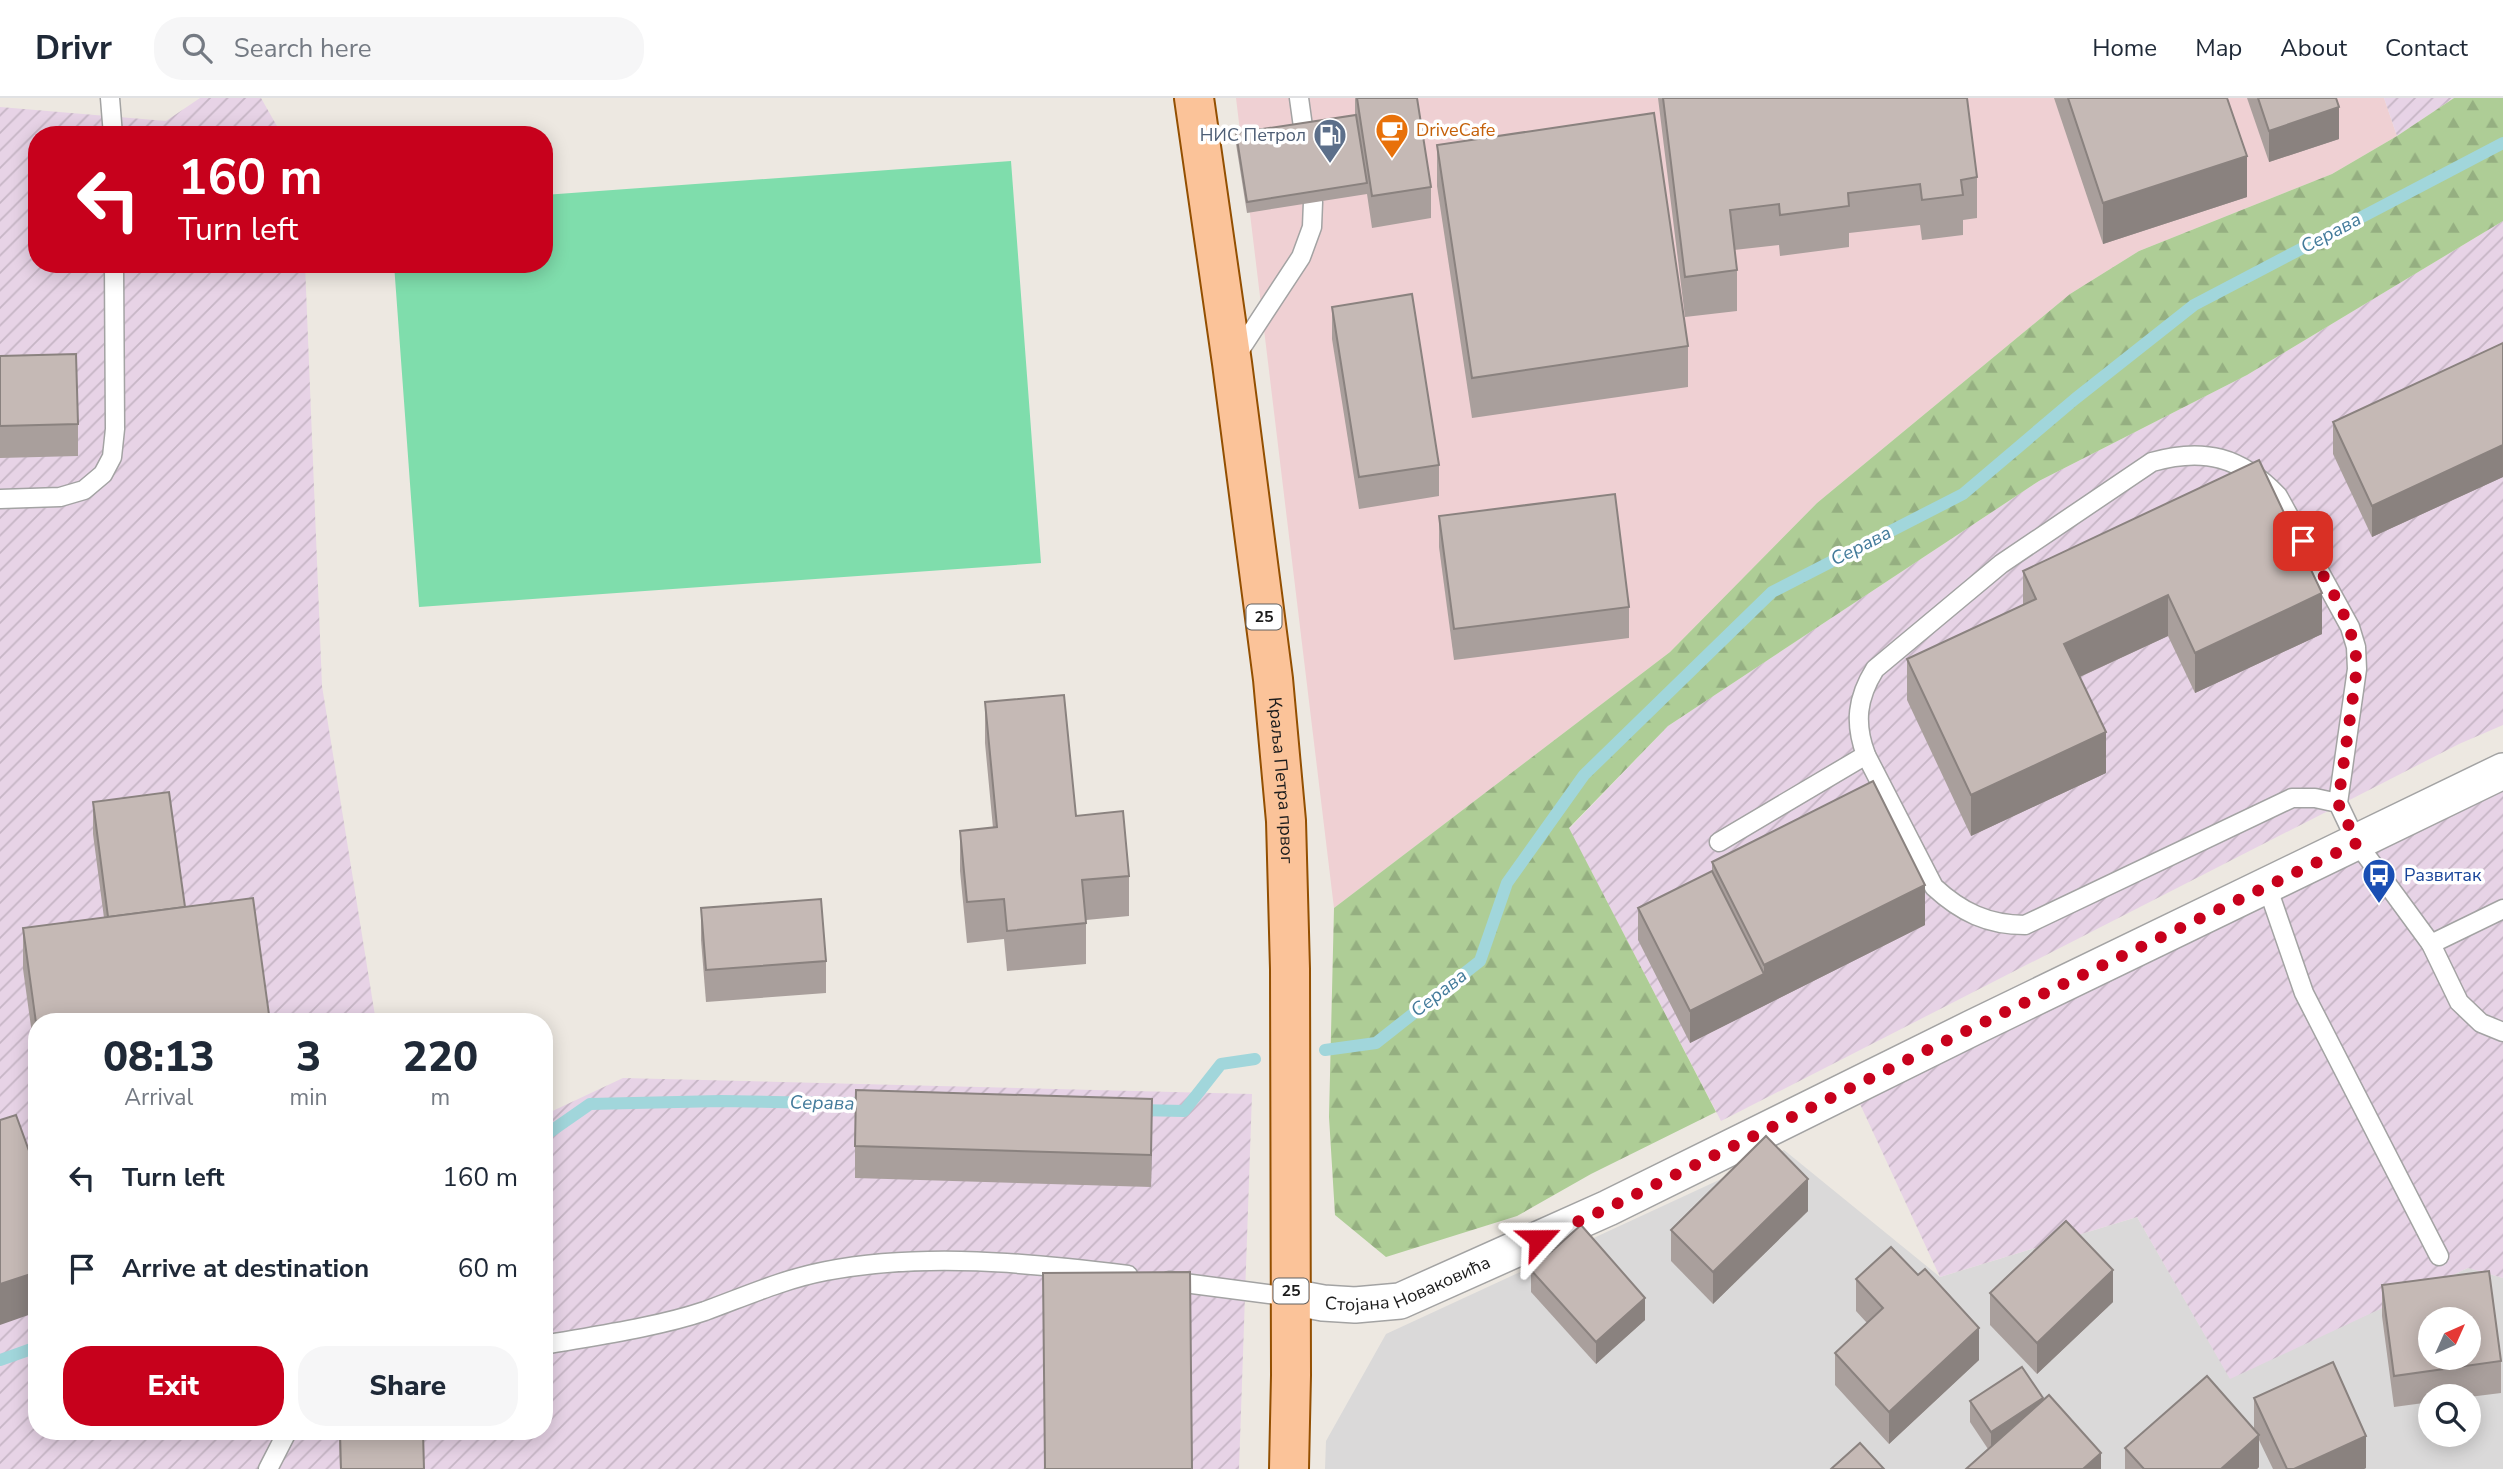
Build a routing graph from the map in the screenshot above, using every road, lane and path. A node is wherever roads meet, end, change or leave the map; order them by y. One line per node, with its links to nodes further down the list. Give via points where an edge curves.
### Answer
1 (110, 98): 4 (lane)
2 (1194, 98): 8 (main road, Краља Петра првог / 25)
3 (1299, 98): 5 (lane)
4 (112, 126)
5 (1304, 134)
6 (1313, 202): 8 (lane, via 1312,228 1301,257)
7 (114, 273): 9 (lane, via 112,457 103,474 84,490 60,497)
8 (1232, 363): 20 (main road, Краља Петра првог / 25, via 1286,821)
9 (0, 499)
10 (1866, 755): 12 (lane, via 1934,887 1969,914 2006,925 2025,925 2292,798); 12 (lane, via 1859,738 1859,704 1865,685 1883,663 2001,564 2152,462 2192,454 2213,456 2249,471 2278,496 2350,627 2357,668); 13 (lane)
11 (2503, 771): 14 (street, Стојана Новаковића)
12 (2338, 803): 14 (lane)
13 (1718, 842)
14 (2357, 843): 15 (street, Стојана Новаковића); 17 (lane)
15 (2267, 886): 19 (lane, via 2304,992); 20 (street, Стојана Новаковића, via 1608,1208 1401,1301 1355,1306)
16 (2503, 909): 17 (lane)
17 (2431, 944): 18 (lane, via 2459,1002 2481,1023)
18 (2503, 1032)
19 (2439, 1256)
20 (1291, 1297): 21 (lane, via 1048,1265 873,1264 779,1282 680,1317); 24 (main road, Краља Петра првог / 25)
21 (553, 1343)
22 (283, 1440): 23 (lane)
23 (268, 1469)
24 (1289, 1469)

